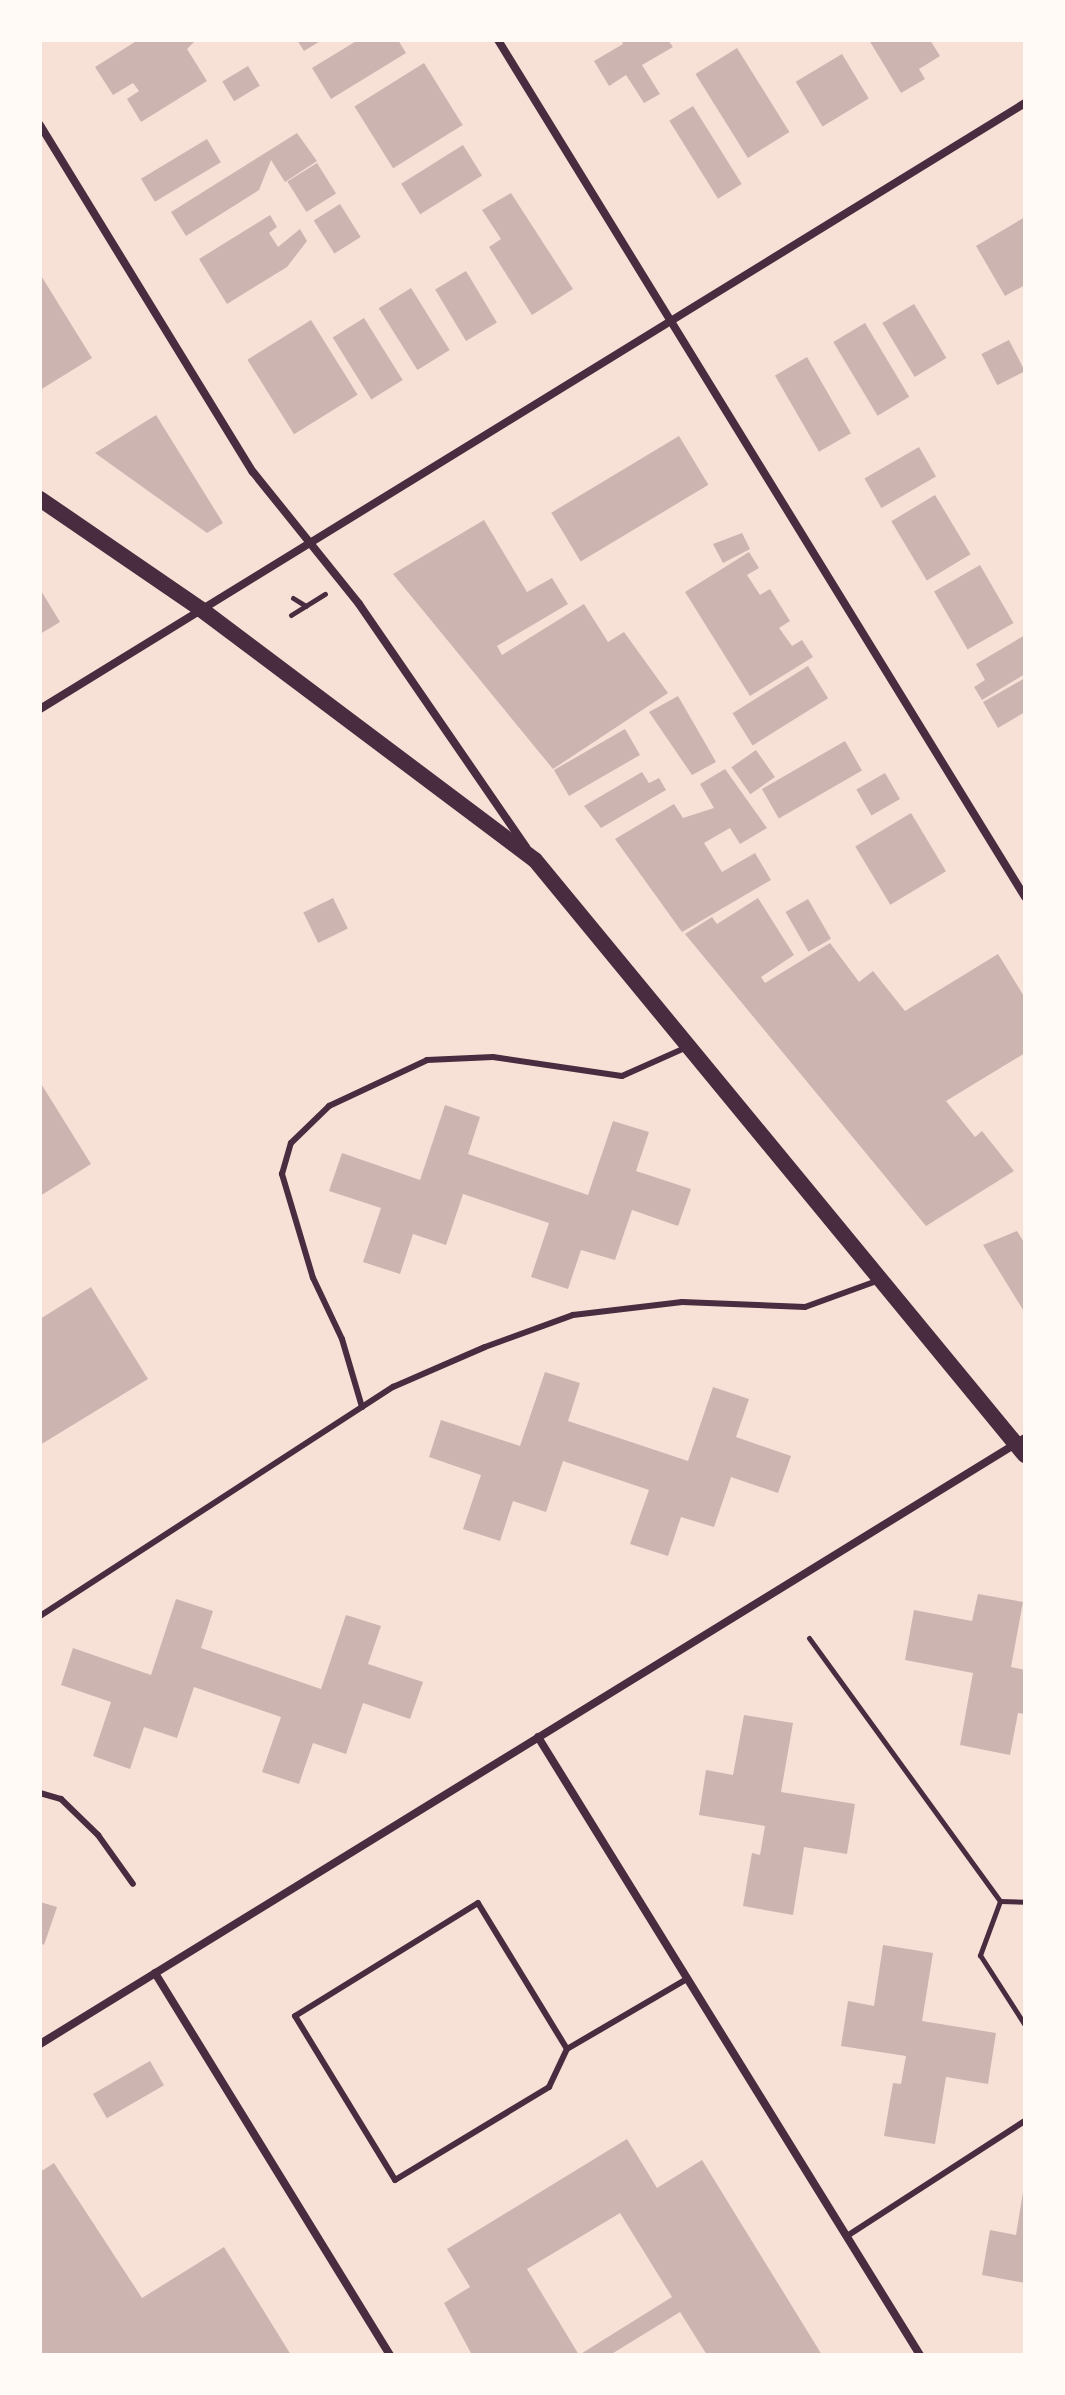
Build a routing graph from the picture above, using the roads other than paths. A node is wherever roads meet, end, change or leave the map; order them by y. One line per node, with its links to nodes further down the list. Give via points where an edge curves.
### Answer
1 (498, 40): 4 (street)
2 (1025, 103): 4 (street)
3 (40, 125): 6 (street, via 253,472)
4 (671, 321): 6 (street); 10 (street)
5 (40, 499): 7 (main road)
6 (308, 543): 7 (street); 9 (street, via 359,604)
7 (202, 610): 8 (street); 9 (main road)
8 (40, 709)
9 (535, 860): 11 (main road)
10 (1025, 897)
11 (687, 1047): 12 (main road); 13 (lane, via 622,1076 493,1057 427,1060 329,1106 291,1143 282,1174 313,1278 342,1339)
12 (880, 1280): 13 (lane, via 805,1307 682,1302 573,1315 445,1364); 14 (main road)
13 (362, 1407): 15 (lane)
14 (1022, 1445): 16 (street)
15 (40, 1616)
16 (538, 1737): 19 (street); 20 (street)
17 (40, 1793): 18 (lane, via 61,1799 98,1835)
18 (133, 1884)
19 (155, 1973): 21 (street); 25 (street)
20 (687, 1979): 22 (lane); 24 (street)
21 (40, 2044)
22 (567, 2049): 22 (lane, via 478,1903 295,2016 395,2180 549,2087)
23 (1025, 2121): 24 (lane)
24 (847, 2236): 26 (street)
25 (390, 2355)
26 (920, 2355)

